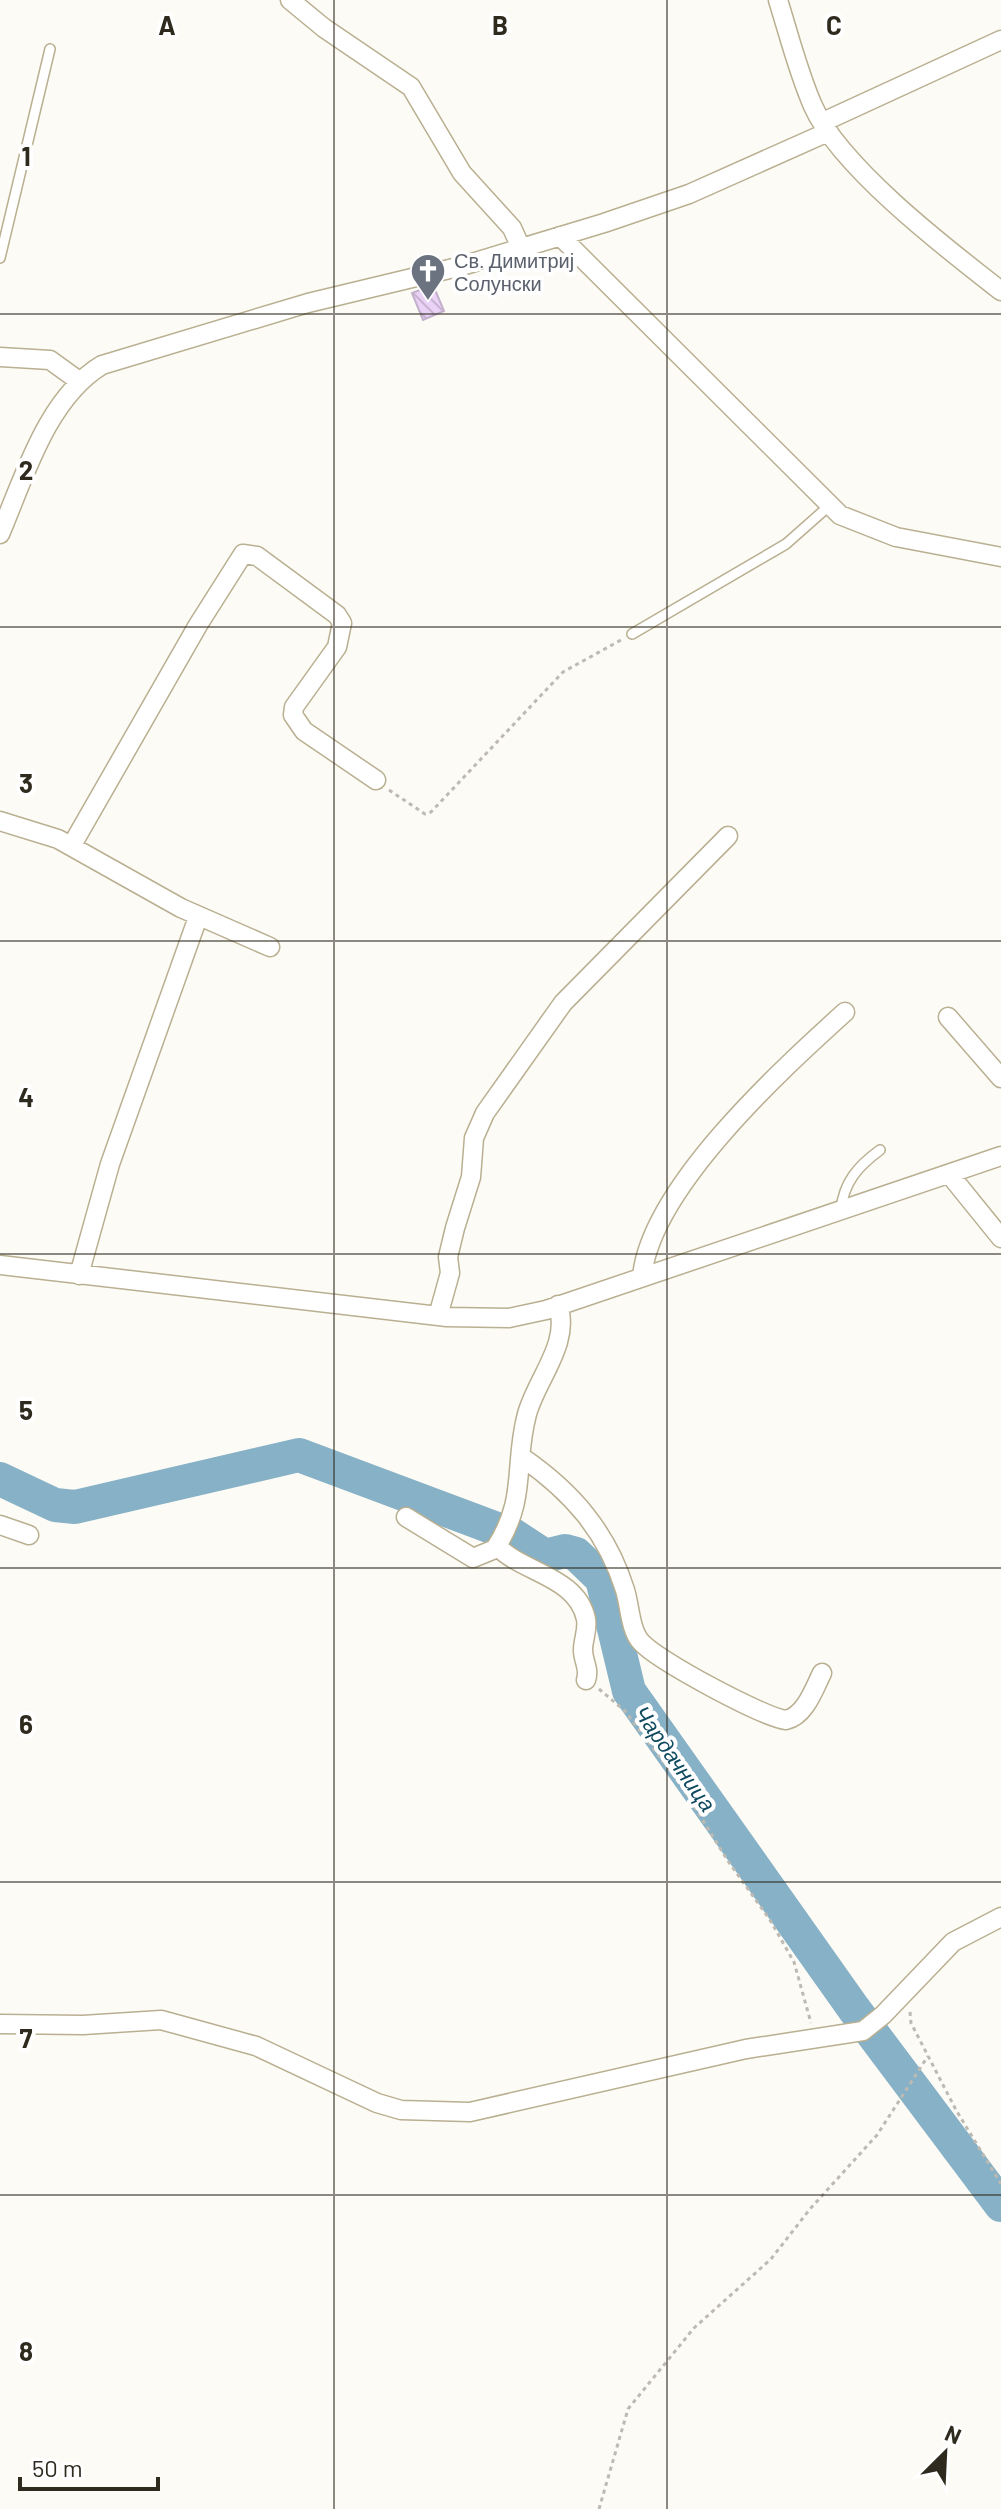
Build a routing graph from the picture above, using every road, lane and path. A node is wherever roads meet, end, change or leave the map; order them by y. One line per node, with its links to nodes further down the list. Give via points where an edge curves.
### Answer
1 (290, 0): 7 (street, via 411,87 462,173 512,228)
2 (778, 0): 5 (street, via 814,108)
3 (1001, 40): 5 (street)
4 (50, 49): 8 (lane)
5 (826, 127): 6 (street, via 689,194); 9 (street, via 873,181)
6 (560, 236): 7 (street); 12 (street)
7 (521, 248): 11 (street, via 308,303 102,365)
8 (0, 258)
9 (1001, 291)
10 (0, 357): 11 (street, via 50,360)
11 (79, 381): 13 (street, via 55,415)
12 (829, 506): 14 (street, via 854,522 896,537); 15 (lane, via 786,544)
13 (0, 534)
14 (1001, 557)
15 (632, 634): 16 (path, via 563,672 431,812 416,809)
16 (376, 780): 19 (street, via 304,731 293,715 337,647 342,623 257,556 243,554)
17 (0, 821): 19 (street)
18 (728, 836): 34 (street, via 563,1003 485,1113 474,1138 471,1177)
19 (72, 845): 20 (street)
20 (198, 917): 21 (street); 31 (street, via 110,1164)
21 (270, 947)
22 (845, 1012): 32 (street, via 774,1080 697,1166 656,1226)
23 (948, 1017): 24 (street)
24 (1001, 1078)
25 (880, 1150): 28 (lane, via 853,1174)
26 (1001, 1156): 27 (street)
27 (950, 1175): 28 (street); 29 (street)
28 (841, 1209): 32 (street)
29 (1001, 1238)
30 (0, 1265): 31 (street)
31 (79, 1275): 34 (street)
32 (642, 1277): 33 (street)
33 (558, 1305): 34 (street, via 509,1318); 35 (street, via 563,1329 528,1412)
34 (438, 1316)
35 (523, 1458): 39 (street, via 516,1510); 40 (street, via 558,1483 602,1533 636,1633 655,1653 780,1720 793,1719)
36 (406, 1517): 39 (street, via 473,1558 489,1554)
37 (0, 1525): 38 (street)
38 (29, 1535)
39 (502, 1537): 41 (street, via 516,1563 547,1575 582,1608)
40 (822, 1673)
41 (586, 1680): 45 (path, via 625,1711 770,1920 794,1962)
42 (1001, 1917): 43 (street, via 953,1942)
43 (909, 1989): 45 (street, via 868,2028); 46 (path, via 911,2023)
44 (0, 2024): 45 (street, via 161,2020 256,2046 377,2103 427,2112 470,2112)
45 (815, 2036)
46 (928, 2056): 47 (path); 48 (path, via 877,2135 771,2259 694,2328 628,2409)
47 (1001, 2184)
48 (599, 2509)

